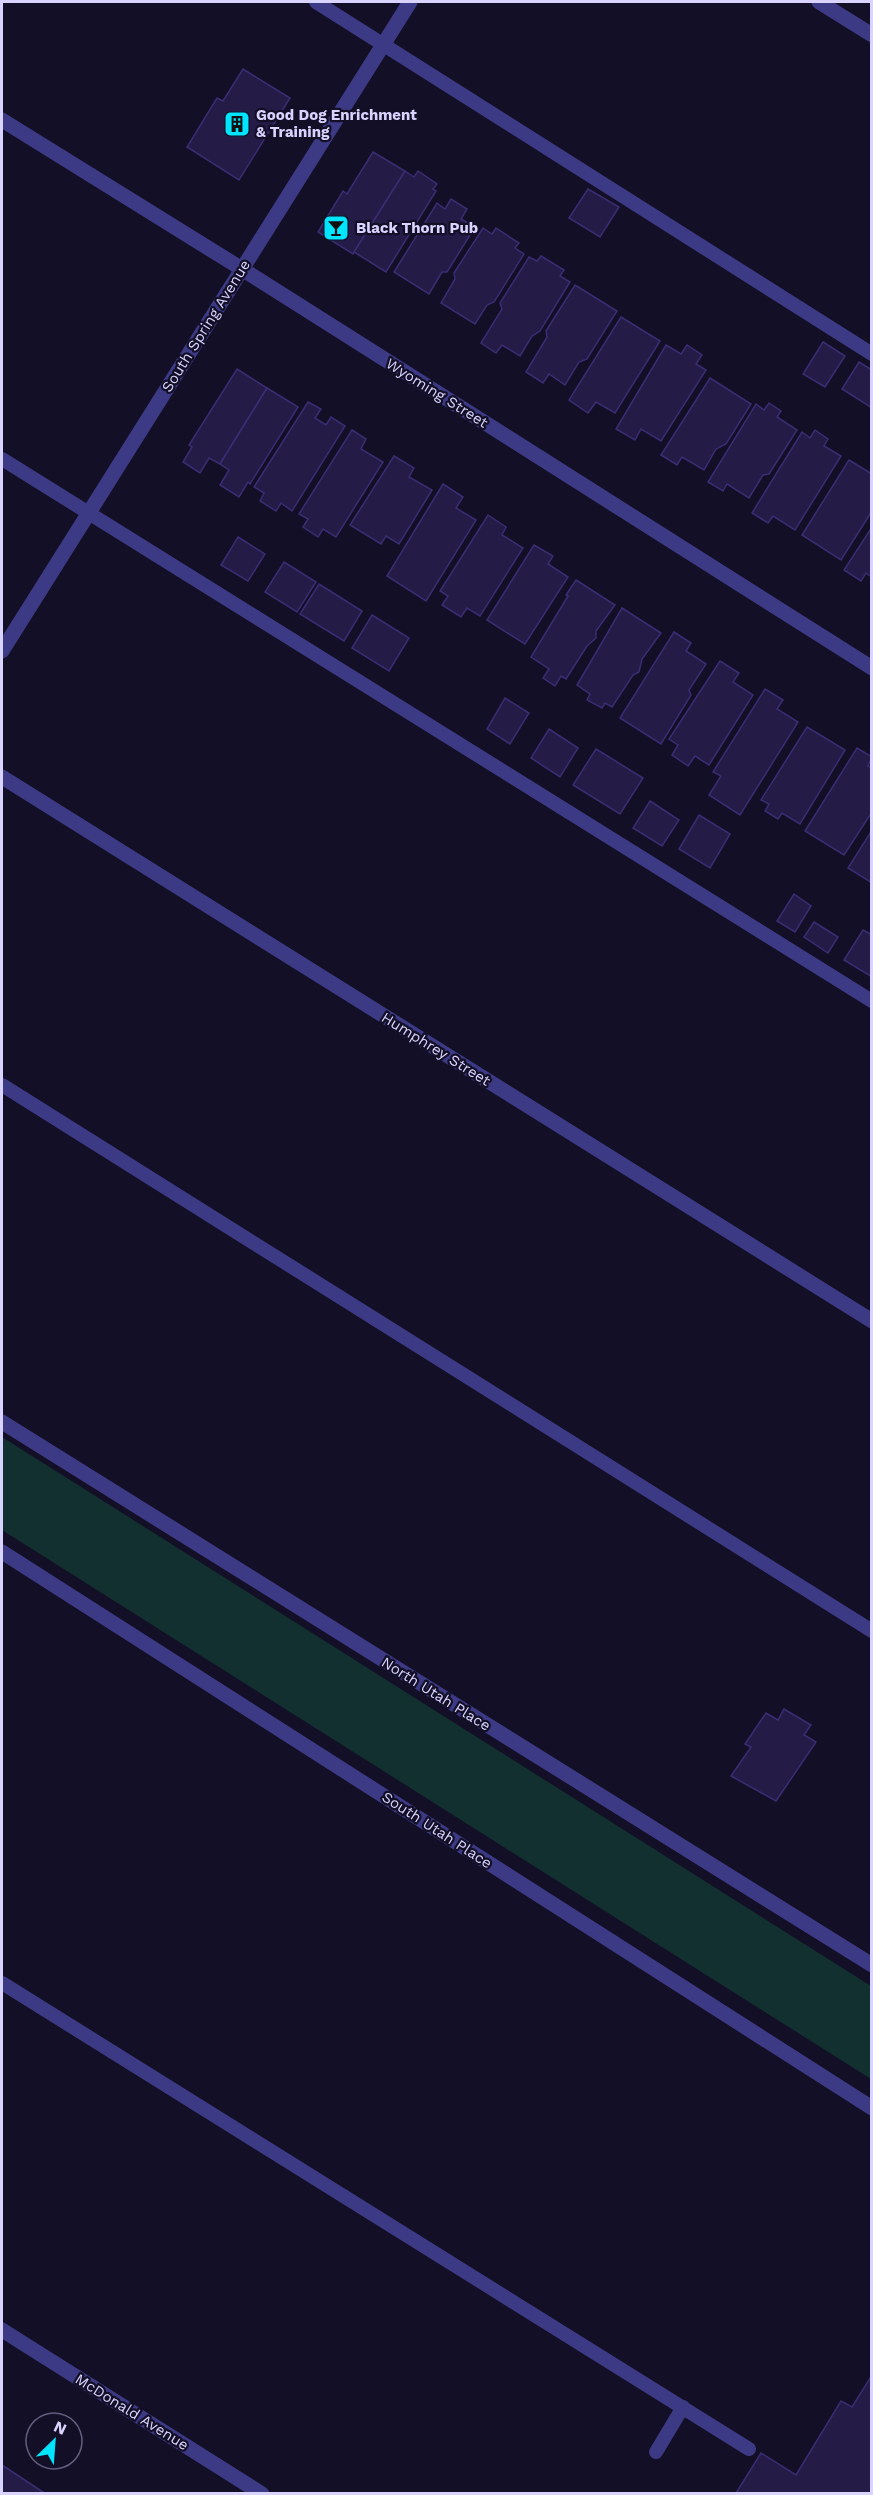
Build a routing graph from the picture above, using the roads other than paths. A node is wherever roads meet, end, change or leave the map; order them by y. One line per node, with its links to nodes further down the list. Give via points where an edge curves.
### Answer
1 (316, 2): 5 (lane)
2 (410, 2): 5 (street, South Spring Avenue)
3 (819, 2): 4 (street)
4 (872, 35)
5 (383, 44): 7 (street, South Spring Avenue); 8 (lane)
6 (2, 120): 7 (street, Wyoming Street)
7 (242, 269): 10 (street, South Spring Avenue); 12 (street, Wyoming Street)
8 (872, 354)
9 (2, 459): 10 (lane)
10 (88, 514): 11 (street, South Spring Avenue); 14 (lane)
11 (2, 651)
12 (872, 668)
13 (2, 777): 16 (street, Humphrey Street)
14 (872, 1001)
15 (2, 1085): 19 (lane)
16 (872, 1321)
17 (2, 1422): 20 (street, North Utah Place)
18 (2, 1552): 22 (street, South Utah Place)
19 (872, 1631)
20 (872, 1965)
21 (2, 1983): 24 (lane)
22 (872, 2108)
23 (2, 2330): 27 (street, McDonald Avenue)
24 (683, 2408): 25 (lane); 26 (lane)
25 (749, 2448)
26 (656, 2452)
27 (262, 2493)

